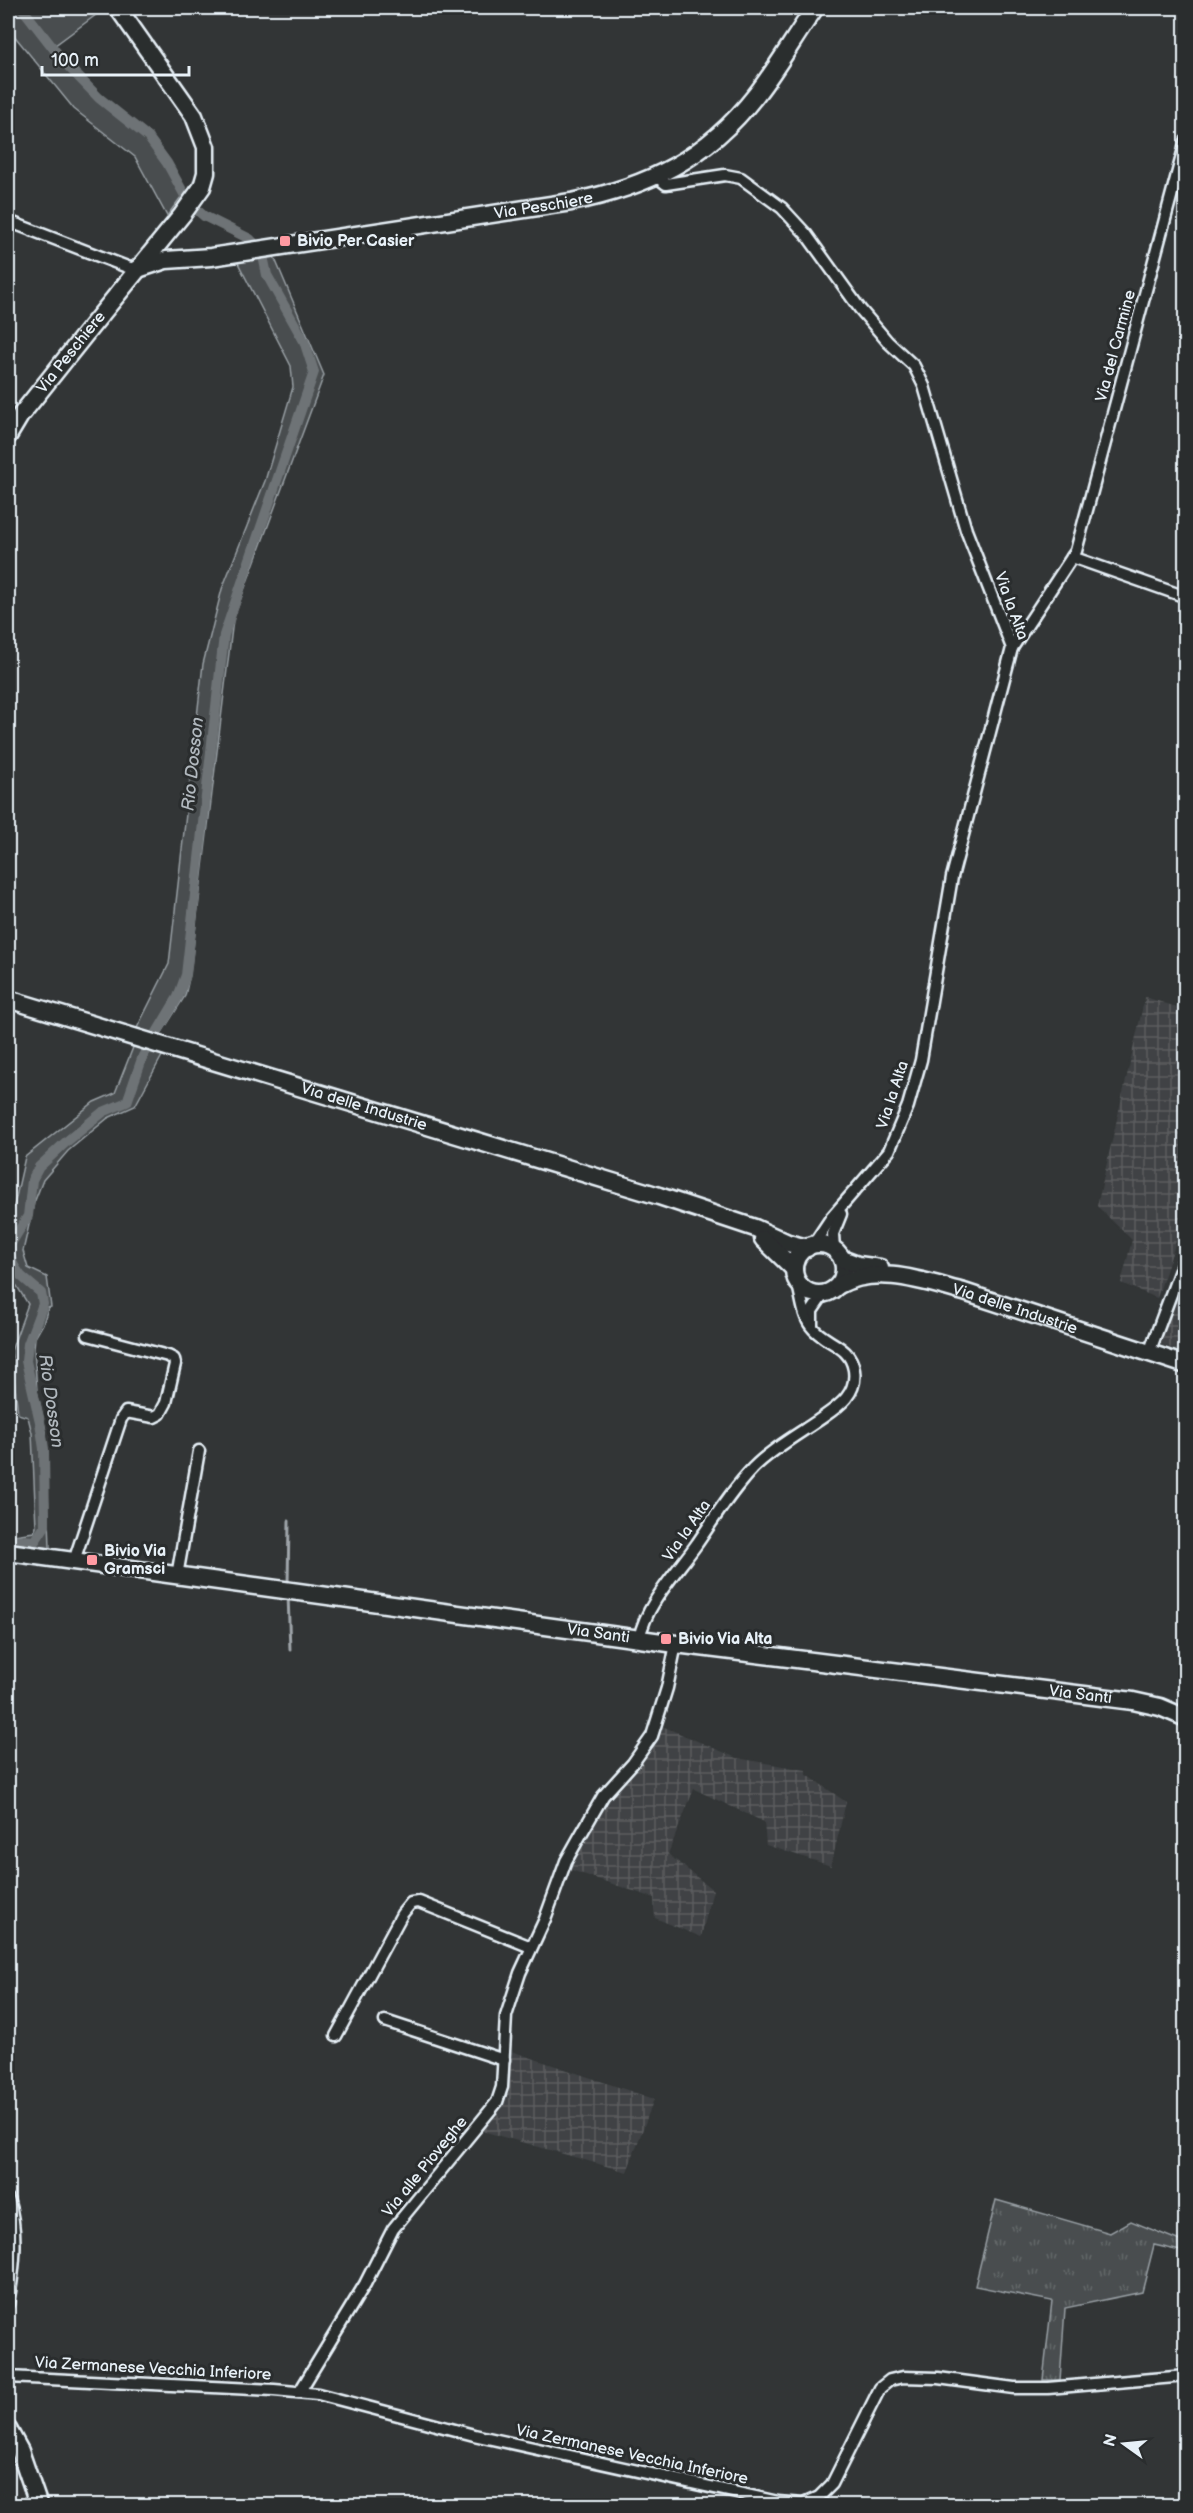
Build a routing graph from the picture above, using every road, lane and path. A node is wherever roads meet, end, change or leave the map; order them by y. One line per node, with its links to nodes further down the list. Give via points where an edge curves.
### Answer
1 (118, 8): 6 (street, Via Peschiere, via 194,116 206,147 202,186)
2 (815, 8): 4 (street, Via Peschiere, via 742,112 715,139)
3 (1185, 141): 10 (street, Via del Carmine)
4 (657, 177): 7 (street, Via Peschiere, via 624,190 580,200); 12 (street, Via la Alta, via 666,184 725,175 741,177 782,207 860,309 914,366 924,386 966,530)
5 (8, 221): 8 (street)
6 (162, 239): 7 (street); 8 (street, Via Peschiere)
7 (187, 258): 8 (street, Via Peschiere)
8 (135, 270): 9 (street, Via Peschiere)
9 (8, 436)
10 (1072, 557): 11 (street); 12 (street, Via del Carmine)
11 (1185, 597)
12 (1012, 648): 14 (street, Via la Alta, via 952,877 921,1060 889,1151)
13 (8, 999): 15 (street, Via delle Industrie)
14 (860, 1187): 16 (street); 17 (street, via 836,1223 832,1237)
15 (720, 1215): 16 (street, Via delle Industrie, via 788,1243); 19 (street, Via delle Industrie, via 761,1238)
16 (810, 1246): 17 (street, via 820,1244); 19 (street, via 800,1253)
17 (838, 1254): 20 (street, via 844,1272); 24 (street, Via delle Industrie, via 858,1265 950,1280)
18 (1185, 1254): 24 (street)
19 (796, 1276): 21 (street, via 808,1292); 22 (street, via 806,1319)
20 (839, 1285): 21 (street); 26 (street, Via delle Industrie, via 858,1277 879,1275 929,1283)
21 (823, 1294): 22 (street, via 812,1311)
22 (813, 1329): 31 (street, Via la Alta, via 840,1346 850,1358 854,1371 847,1398 766,1456 738,1485 659,1597 645,1619)
23 (88, 1335): 29 (street, via 168,1356 175,1364 160,1414 153,1417 126,1412 121,1419)
24 (1152, 1345): 25 (street, Via delle Industrie)
25 (1185, 1356)
26 (1185, 1365)
27 (199, 1451): 30 (street)
28 (8, 1552): 29 (street, Via Santi)
29 (74, 1562): 30 (street, Via Santi)
30 (177, 1576): 31 (street, Via Santi)
31 (639, 1639): 32 (street, Via Santi)
32 (676, 1644): 33 (street, Via Santi, via 1133,1701); 34 (street, Via alle Pioveghe, via 652,1736 603,1796 580,1836)
33 (1185, 1718)
34 (531, 1947): 36 (street, via 419,1902 411,1903); 37 (street, Via alle Pioveghe, via 506,2016)
35 (385, 2021): 37 (street)
36 (336, 2036)
37 (504, 2060): 42 (street, Via alle Pioveghe, via 502,2087 493,2109 393,2229 365,2284)
38 (8, 2199): 39 (street, via 16,2239)
39 (8, 2304)
40 (1185, 2376): 42 (street, Via Zermanese Vecchia Inferiore, via 1048,2388 1014,2388 938,2378 890,2380 871,2404 832,2484 819,2497 803,2504 563,2456)
41 (8, 2377): 42 (street, Via Zermanese Vecchia Inferiore)
42 (300, 2391)
43 (8, 2429): 44 (street)
44 (39, 2505)

